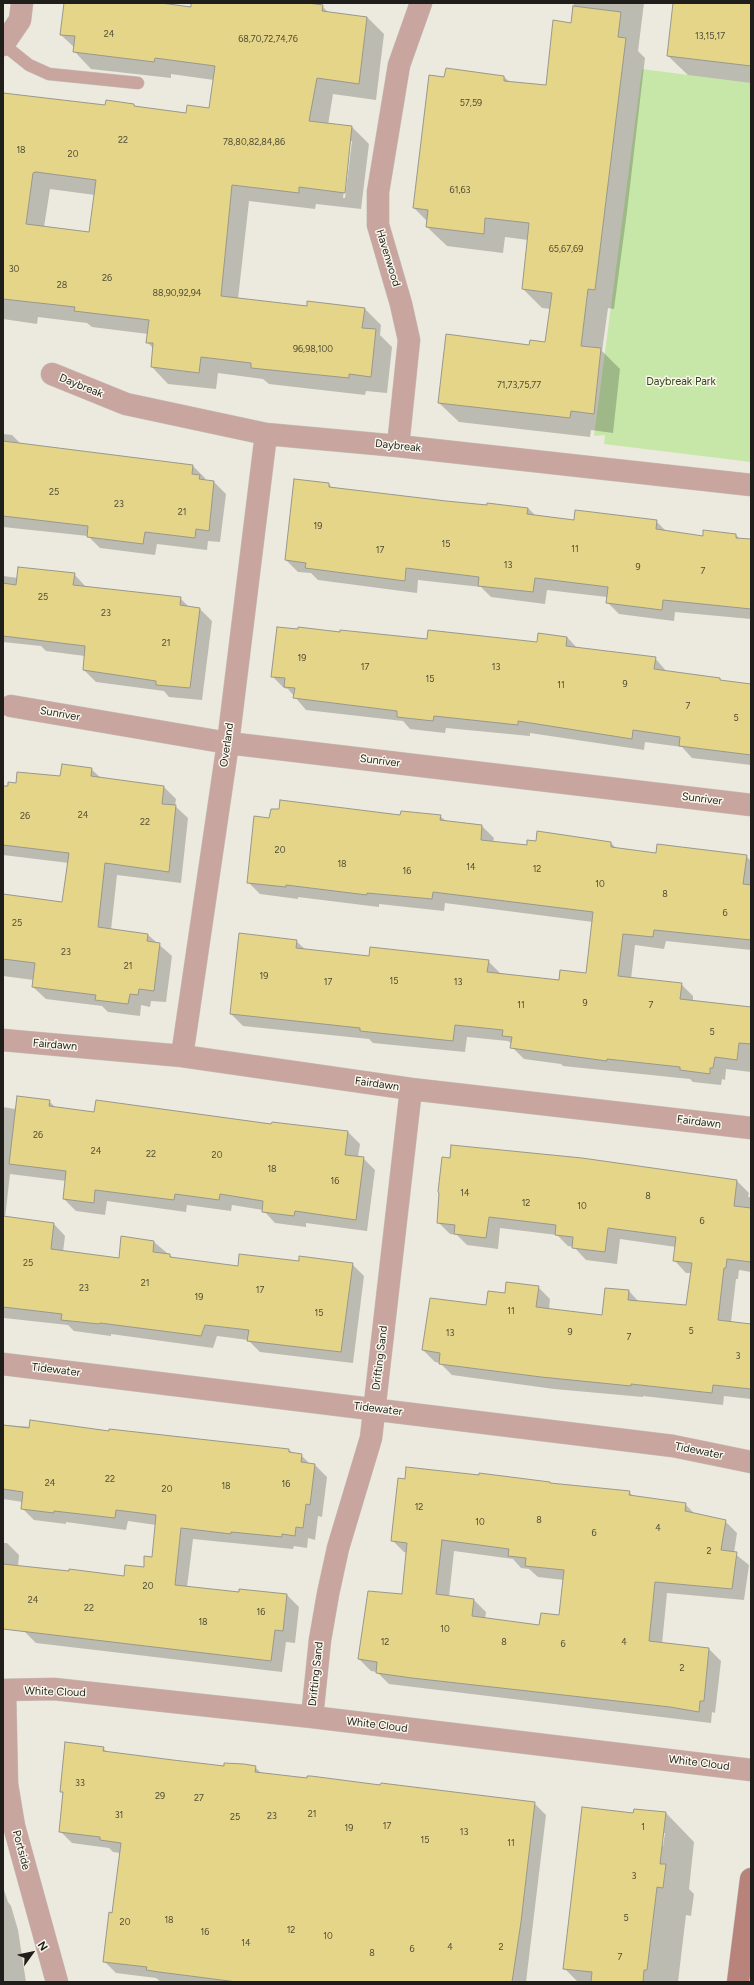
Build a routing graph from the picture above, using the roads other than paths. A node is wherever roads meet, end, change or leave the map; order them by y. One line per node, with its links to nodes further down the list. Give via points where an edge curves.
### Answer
1 (22, 3): 4 (street, via 20,20)
2 (417, 3): 3 (lane)
3 (421, 3): 8 (street, Havenwood, via 399,65 378,192 378,225 409,340)
4 (4, 45): 5 (lane, via 29,65 49,74)
5 (138, 83)
6 (52, 374): 7 (street, Daybreak, via 126,404)
7 (266, 434): 8 (street, Daybreak); 11 (street, Overland)
8 (398, 446): 9 (street, Daybreak)
9 (751, 485)
10 (11, 706): 11 (street, Sunriver)
11 (228, 743): 12 (street, Sunriver); 14 (street, Overland)
12 (751, 804)
13 (3, 1040): 14 (street, Fairdawn)
14 (182, 1056): 15 (street, Fairdawn)
15 (411, 1089): 16 (street, Fairdawn); 18 (street, Drifting Sand)
16 (751, 1128)
17 (3, 1364): 18 (street, Tidewater)
18 (374, 1408): 19 (street, Tidewater, via 673,1446); 21 (street, Drifting Sand, via 369,1449 338,1548 328,1594)
19 (751, 1462)
20 (4, 1690): 21 (street, White Cloud, via 54,1689); 24 (street, Portside, via 7,1784 14,1826)
21 (312, 1717): 22 (street, White Cloud)
22 (751, 1770)
23 (751, 1879): 25 (street)
24 (57, 1982)
25 (738, 1982)

